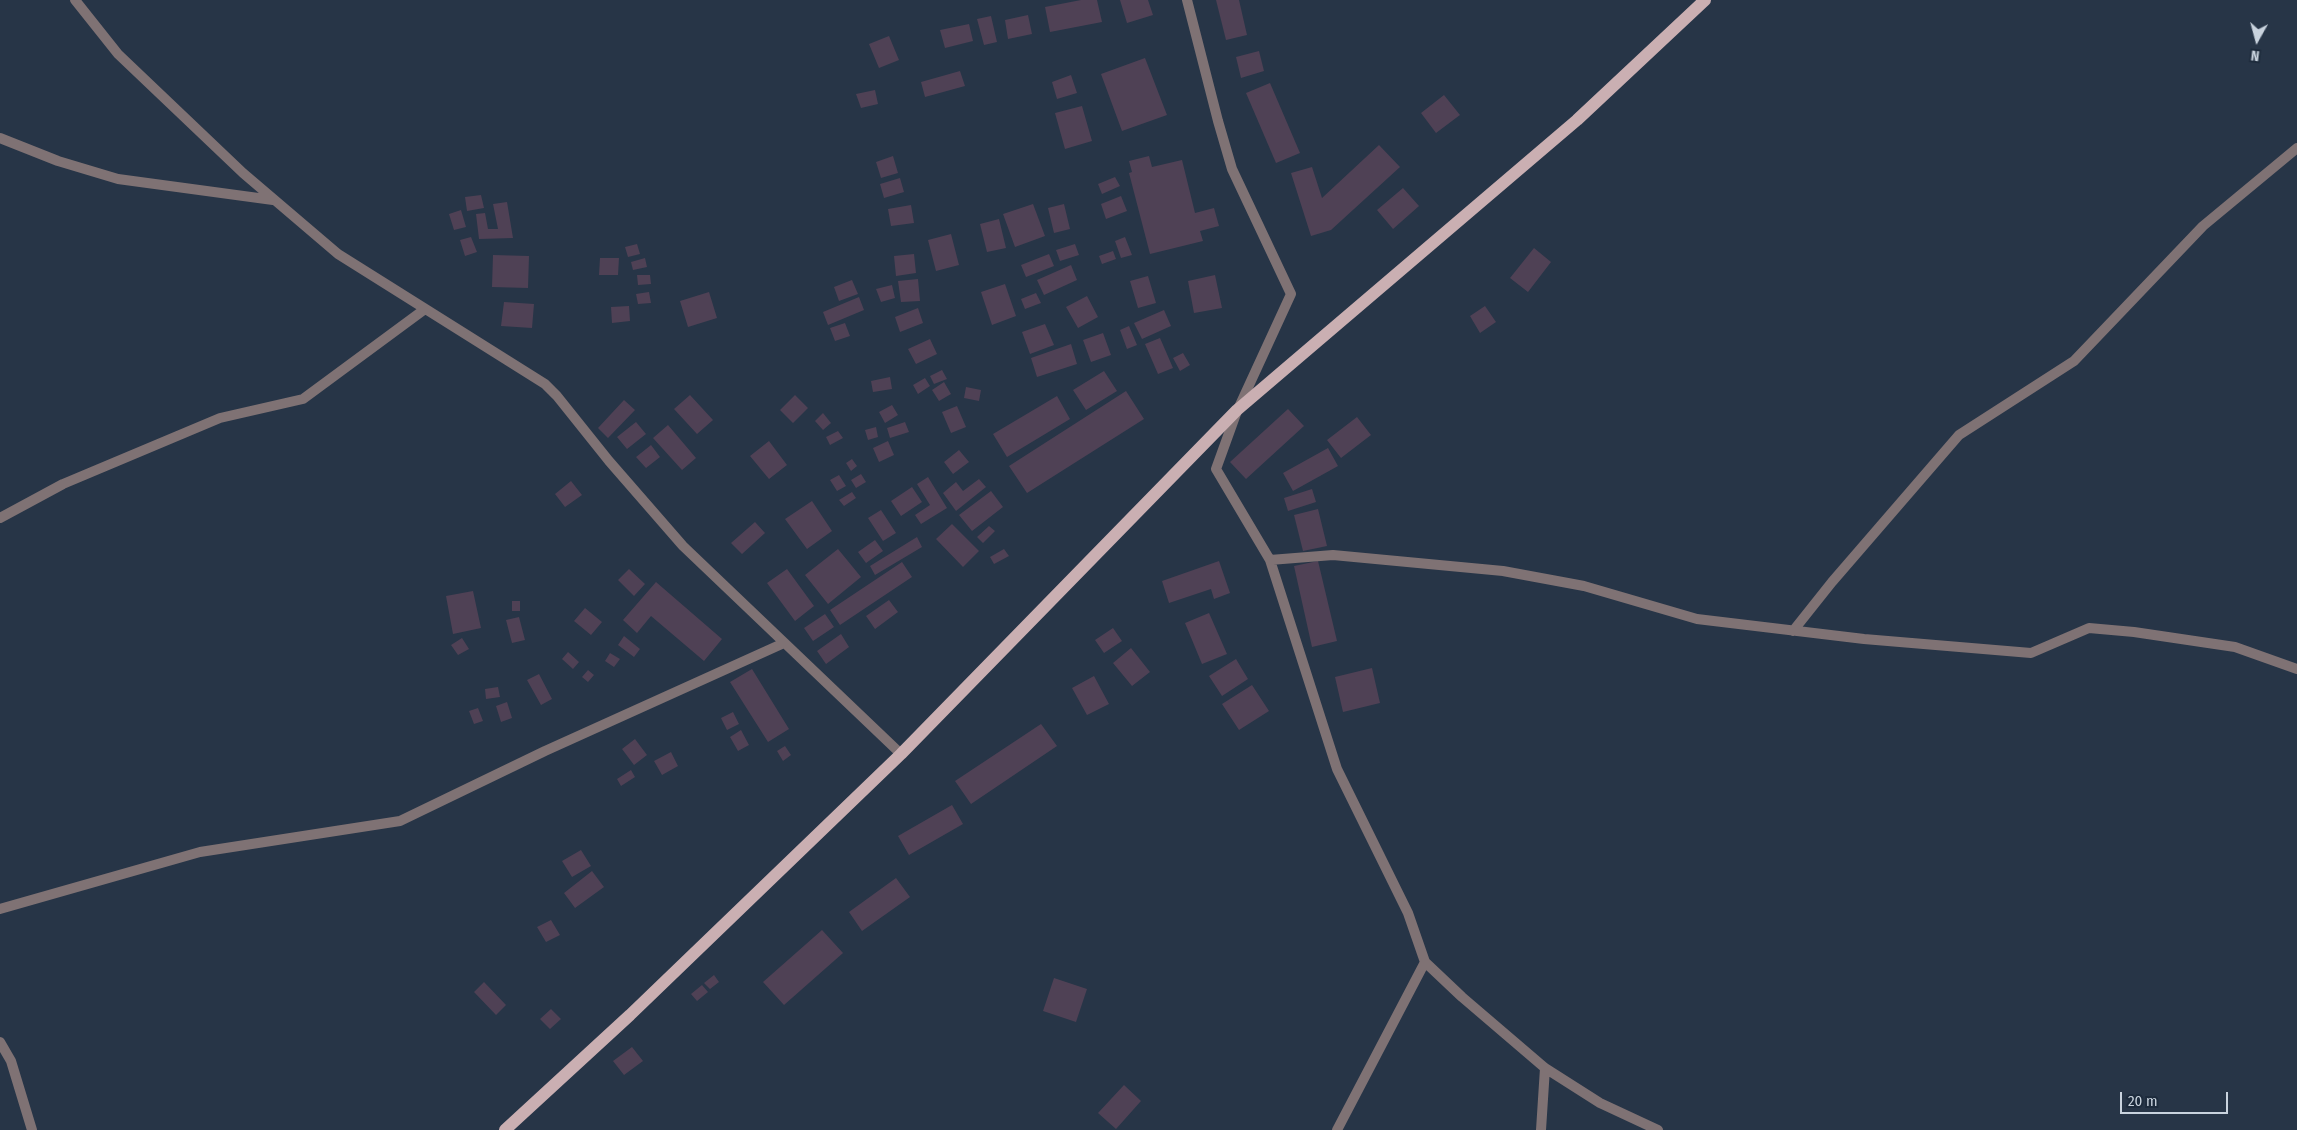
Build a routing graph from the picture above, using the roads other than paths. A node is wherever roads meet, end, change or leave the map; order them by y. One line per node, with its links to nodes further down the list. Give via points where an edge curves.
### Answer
1 (75, 0): 6 (street, via 118,54)
2 (1187, 0): 8 (street, via 1232,169 1291,294)
3 (1706, 0): 8 (main road, via 1577,120)
4 (0, 138): 6 (street, via 118,179)
5 (2297, 148): 11 (street, via 2203,226 2074,361 1959,435)
6 (274, 200): 7 (street, via 338,254)
7 (425, 309): 9 (street, via 303,399 220,418 63,484); 12 (street, via 545,384 558,396 608,461 683,546)
8 (1237, 410): 10 (street, via 1216,469); 14 (main road)
9 (0, 518)
10 (1270, 560): 11 (street, via 1333,555 1503,570 1584,586 1697,620); 16 (street, via 1336,769 1408,913)
11 (1793, 631): 13 (street, via 2030,653 2089,628 2236,647)
12 (784, 643): 14 (street); 15 (street, via 545,751 400,821 200,852)
13 (2297, 669)
14 (901, 754): 20 (main road, via 630,1015)
15 (0, 909)
16 (1425, 962): 18 (street); 21 (street)
17 (0, 1042): 19 (street, via 11,1061)
18 (1545, 1068): 22 (street); 23 (street, via 1600,1102)
19 (32, 1130)
20 (505, 1130)
21 (1337, 1130)
22 (1541, 1130)
23 (1658, 1130)

